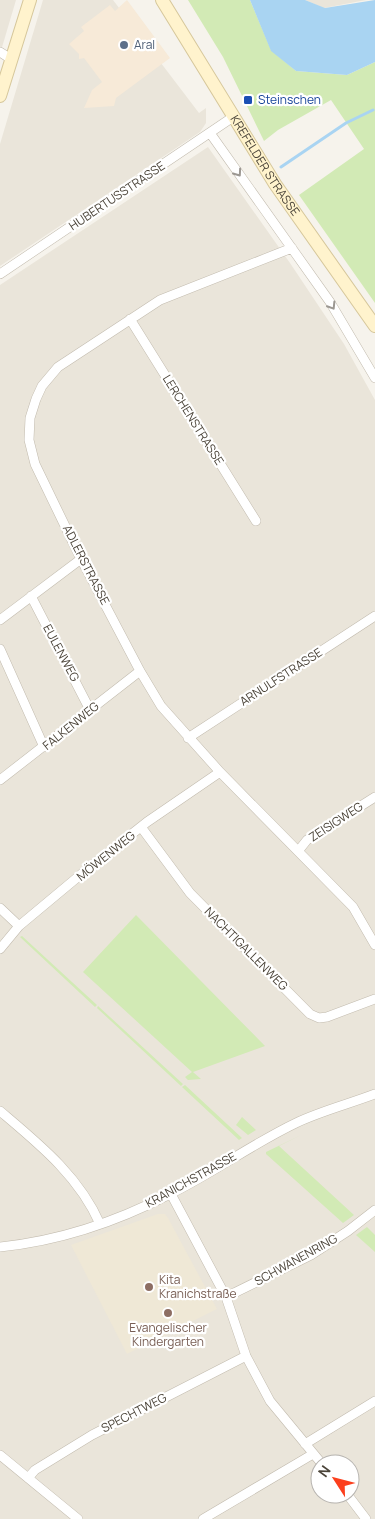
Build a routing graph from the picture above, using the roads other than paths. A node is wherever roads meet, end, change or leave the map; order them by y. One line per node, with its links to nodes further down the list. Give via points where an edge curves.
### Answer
1 (30, 0): 3 (main road)
2 (162, 0): 5 (main road, KREFELDER STRASSE)
3 (5, 56): 4 (main road)
4 (0, 96)
5 (233, 117): 6 (street, HUBERTUSSTRASSE); 10 (main road, KREFELDER STRASSE, via 275,184)
6 (210, 133): 7 (street, KREFELDER STRASSE, one-way to 7); 8 (street, HUBERTUSSTRASSE)
7 (292, 248): 9 (street, ADLERSTRASSE, via 160,300); 11 (street, KREFELDER STRASSE, one-way to 11, via 330,302)
8 (0, 274)
9 (130, 319): 12 (street, LERCHENSTRASSE); 13 (street, ADLERSTRASSE, via 58,367 42,386 30,418 29,440 35,464)
10 (375, 326)
11 (375, 378)
12 (256, 521)
13 (82, 559): 14 (street); 18 (street, ADLERSTRASSE)
14 (31, 596): 16 (street); 19 (street, EULENWEG)
15 (375, 616): 20 (street, ARNULFSTRASSE)
16 (0, 620)
17 (0, 649): 21 (street)
18 (140, 671): 19 (street, FALKENWEG); 20 (street, ADLERSTRASSE, via 161,706)
19 (90, 710): 21 (street, FALKENWEG)
20 (188, 738): 22 (street, ADLERSTRASSE)
21 (44, 747): 23 (street, FALKENWEG)
22 (220, 772): 25 (street, MÖWENWEG); 26 (street, ADLERSTRASSE)
23 (0, 780)
24 (375, 797): 26 (street, ZEISIGWEG, via 307,840)
25 (141, 827): 28 (street, MÖWENWEG); 31 (street, NACHTIGALLENWEG, via 190,893 310,1014 318,1018 327,1017)
26 (299, 850): 29 (street, ADLERSTRASSE, via 353,907)
27 (0, 908): 28 (street)
28 (19, 926): 30 (street, MÖWENWEG)
29 (375, 945)
30 (0, 949)
31 (375, 999)
32 (375, 1094): 34 (street, KRANICHSTRASSE, via 297,1122)
33 (0, 1111): 36 (street, via 53,1156 91,1204)
34 (172, 1194): 36 (street, KRANICHSTRASSE); 38 (street)
35 (375, 1210): 38 (street, SCHWANENRING, via 311,1254)
36 (100, 1224): 37 (street, KRANICHSTRASSE)
37 (0, 1247)
38 (226, 1296): 39 (street)
39 (246, 1356): 41 (street, via 270,1401); 45 (street, SPECHTWEG, via 92,1435 35,1470)
40 (375, 1402): 41 (street)
41 (305, 1444): 42 (street)
42 (313, 1454)
43 (0, 1455): 45 (street)
44 (310, 1456): 48 (street)
45 (28, 1478): 47 (street)
46 (355, 1504): 49 (street)
47 (78, 1519)
48 (204, 1519)
49 (366, 1519)

